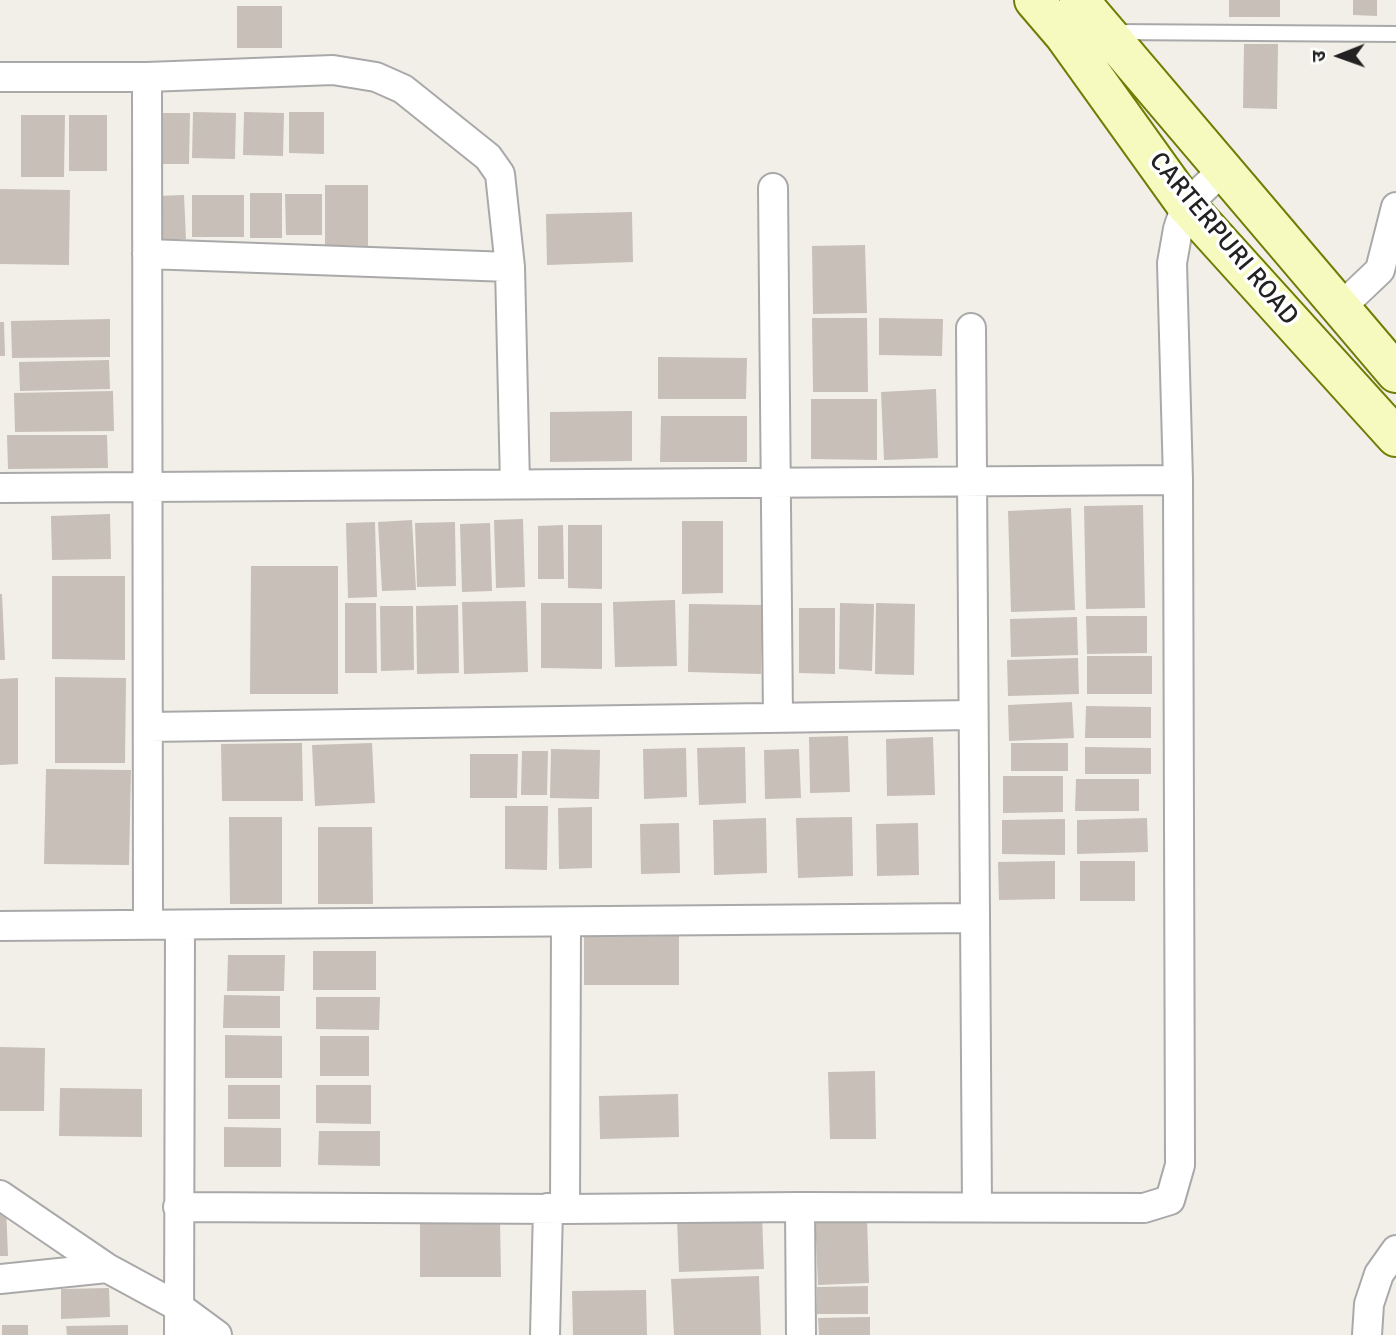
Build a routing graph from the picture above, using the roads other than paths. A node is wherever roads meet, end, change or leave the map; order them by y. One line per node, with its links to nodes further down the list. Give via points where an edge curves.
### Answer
1 (1034, 0): 9 (main road, CARTERPURI ROAD)
2 (1079, 0): 3 (main road, CARTERPURI ROAD)
3 (1107, 32): 4 (lane); 7 (main road, CARTERPURI ROAD)
4 (1396, 34)
5 (147, 76): 6 (street); 11 (street); 12 (street, via 333,70 376,77 402,89 488,157 500,174)
6 (0, 77)
7 (1222, 171): 9 (street); 13 (main road, CARTERPURI ROAD)
8 (773, 188): 19 (street)
9 (1186, 205): 16 (main road, CARTERPURI ROAD); 18 (street, via 1172,263)
10 (1396, 207): 13 (street, via 1380,270)
11 (147, 254): 12 (street); 21 (street)
12 (510, 267): 20 (street)
13 (1340, 308): 15 (main road, CARTERPURI ROAD)
14 (971, 328): 17 (street)
15 (1396, 373)
16 (1396, 437)
17 (972, 480): 18 (street); 19 (street); 23 (street)
18 (1178, 480): 34 (street, via 1180,1165 1170,1200 1144,1208)
19 (776, 482): 20 (street); 24 (street)
20 (515, 484): 21 (street)
21 (147, 487): 22 (street); 25 (street)
22 (0, 488)
23 (973, 715): 24 (street); 26 (street)
24 (778, 718): 25 (street)
25 (148, 727): 28 (street)
26 (975, 918): 27 (street); 34 (street)
27 (566, 922): 29 (street); 35 (street)
28 (148, 925): 29 (street); 30 (street)
29 (180, 925): 32 (street)
30 (0, 926)
31 (0, 1195): 37 (street)
32 (178, 1207): 35 (street); 39 (street)
33 (800, 1207): 34 (street); 35 (street); 43 (street)
34 (977, 1207)
35 (557, 1209): 42 (street)
36 (1396, 1250): 44 (street, via 1379,1274)
37 (107, 1268): 38 (street); 39 (street)
38 (0, 1279)
39 (179, 1307): 40 (street); 41 (street)
40 (179, 1335)
41 (217, 1335)
42 (545, 1335)
43 (801, 1335)
44 (1367, 1335)

